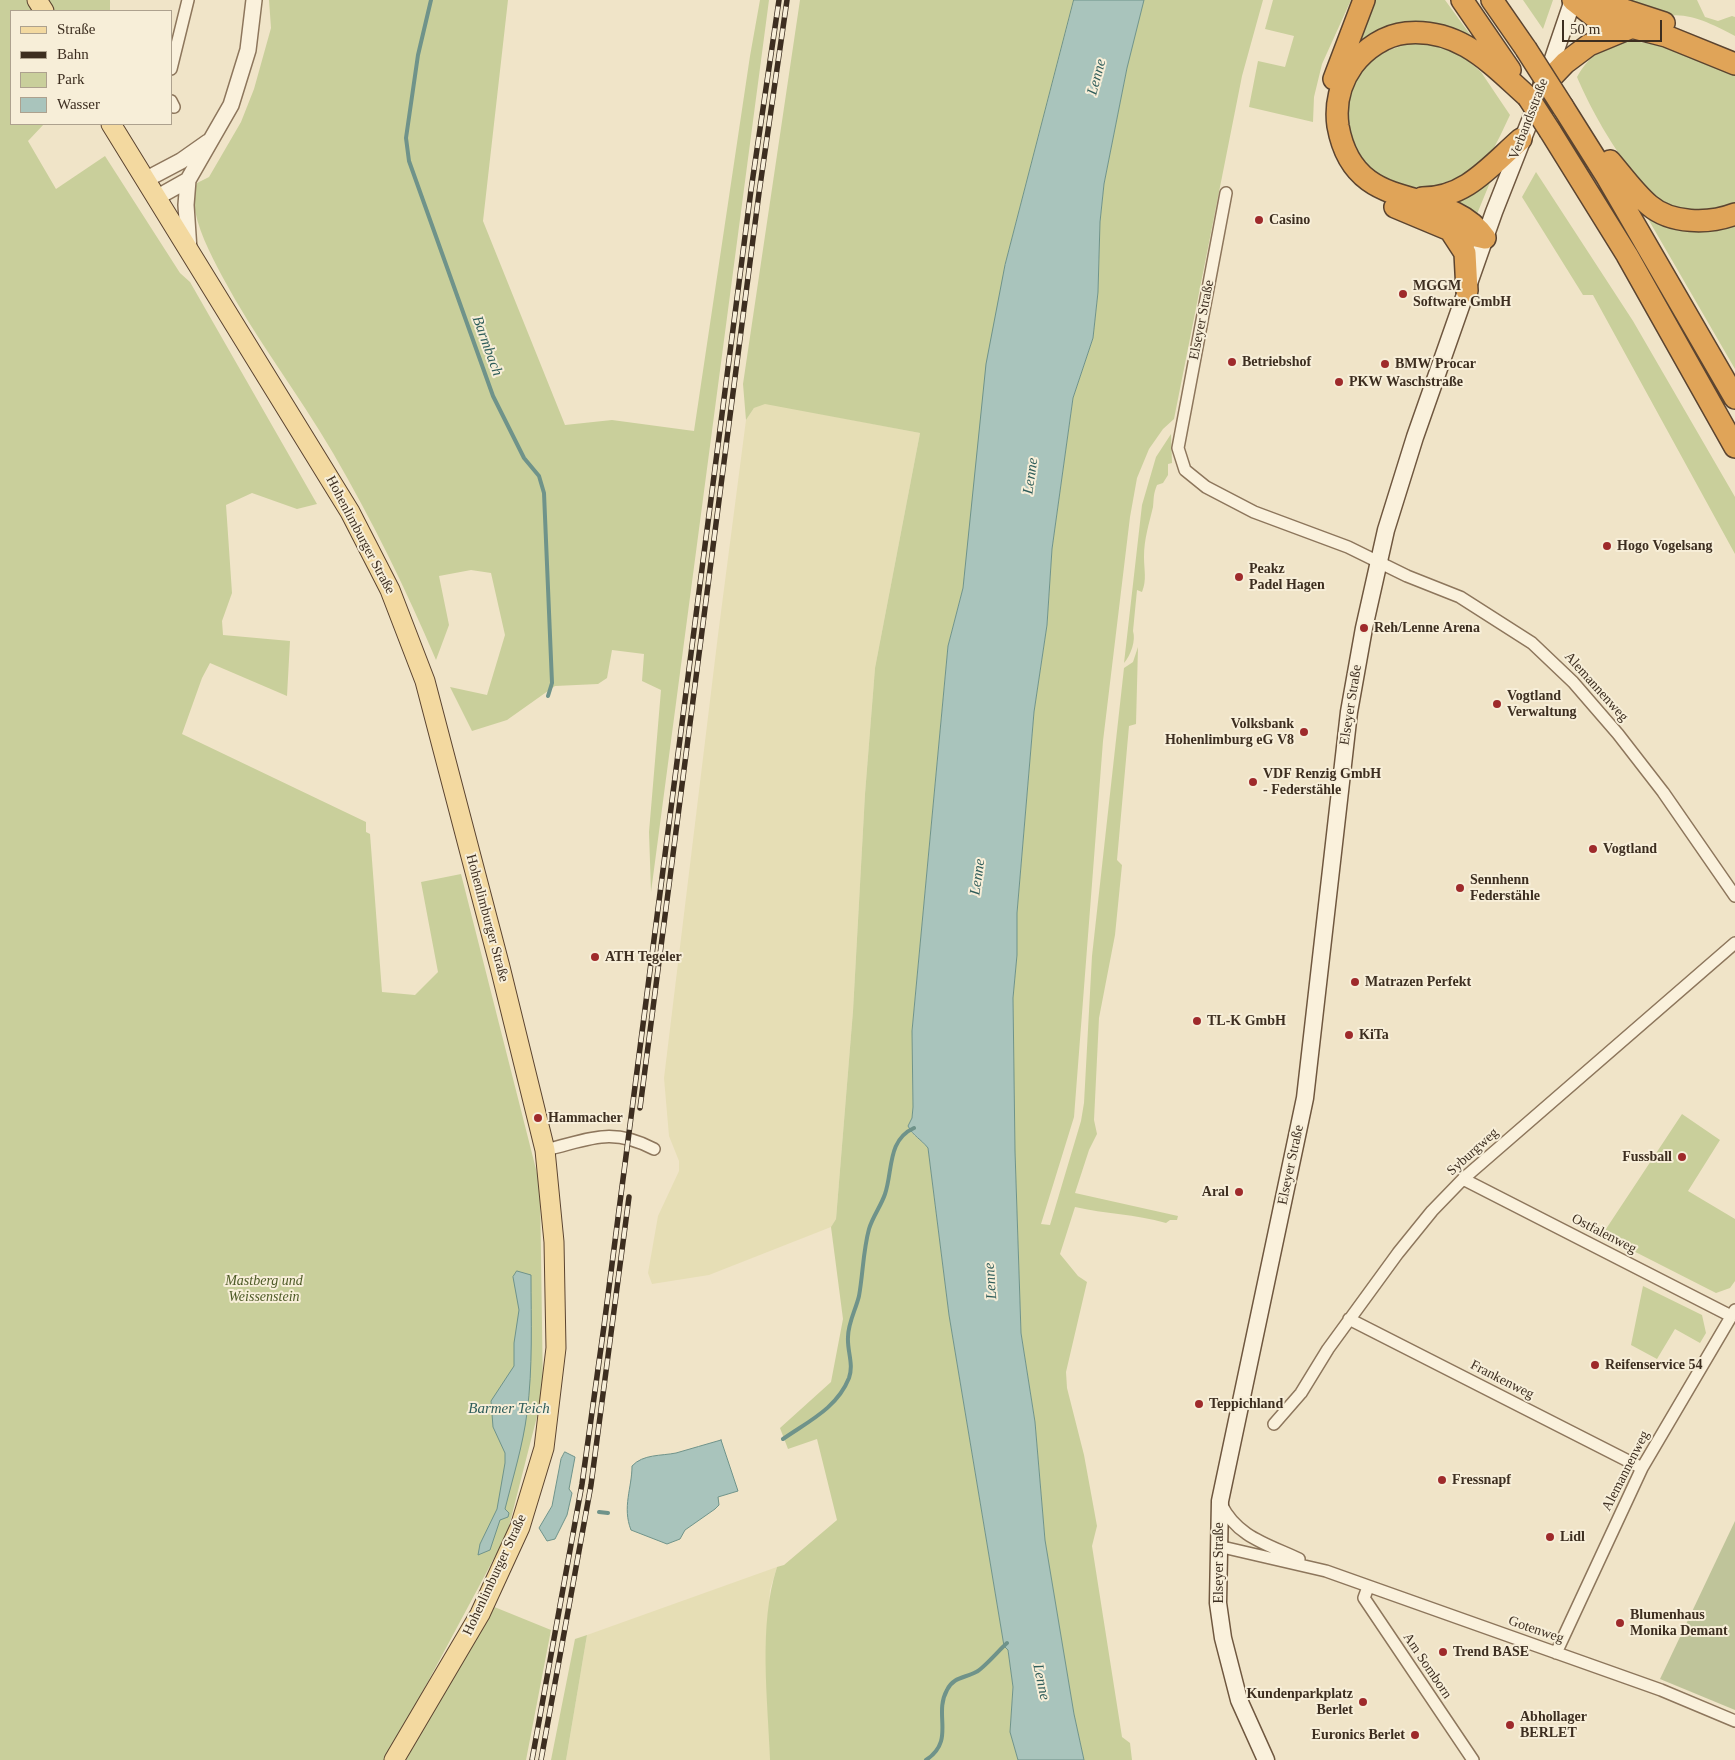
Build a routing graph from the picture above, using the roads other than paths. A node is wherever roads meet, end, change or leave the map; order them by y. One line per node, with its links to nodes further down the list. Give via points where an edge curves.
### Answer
1 (188, 0): 12 (street)
2 (254, 0): 17 (street, via 248,50 239,86)
3 (1364, 0): 25 (highway, via 1329,100 1328,131 1335,154 1356,182 1375,197)
4 (1462, 0): 13 (highway)
5 (1492, 0): 15 (highway, bridge)
6 (1573, 0): 9 (highway, via 1596,18); 14 (main road, Verbandsstraße)
7 (1578, 0): 8 (highway)
8 (1600, 1): 10 (highway)
9 (1630, 28): 11 (highway, via 1666,36); 14 (highway, via 1589,45)
10 (1735, 48)
11 (1735, 64)
12 (172, 65)
13 (1513, 79): 14 (highway); 23 (highway, via 1451,37 1426,32 1404,33 1383,39 1365,51 1352,66 1338,99 1336,112 1342,142 1347,155 1366,178)
14 (1536, 91): 18 (main road, Verbandsstraße); 30 (highway, bridge, via 1550,131 1636,271)
15 (1563, 107): 24 (highway, via 1650,206 1678,219 1697,221); 29 (highway)
16 (112, 125): 19 (main road, Hohenlimburger Straße)
17 (212, 139): 19 (street, via 181,161); 20 (street)
18 (1521, 139): 23 (highway, via 1461,190 1440,198); 26 (main road, Verbandsstraße)
19 (145, 180): 22 (main road, Hohenlimburger Straße)
20 (188, 180): 22 (street); 27 (street)
21 (1226, 193): 31 (street, Elseyer Straße, via 1178,448 1180,461 1195,480 1222,496)
22 (156, 198): 27 (main road, Hohenlimburger Straße)
23 (1405, 198): 26 (highway, via 1454,211 1473,223)
24 (1735, 214)
25 (1450, 230): 26 (highway); 28 (highway, via 1466,253)
26 (1485, 238): 28 (main road, Elseyer Straße)
27 (189, 250): 35 (main road, Hohenlimburger Straße, via 350,512 390,590 427,691 503,976)
28 (1467, 291): 31 (main road, Elseyer Straße, via 1415,437)
29 (1735, 398)
30 (1735, 448)
31 (1379, 562): 32 (street, Alemannenweg, via 1460,597 1513,630 1553,661 1663,792); 41 (main road, Elseyer Straße, via 1346,728 1305,1098)
32 (1735, 896)
33 (1735, 943): 36 (street, Syburgweg)
34 (654, 1149): 35 (street, via 630,1137 605,1135)
35 (545, 1150): 47 (main road, Hohenlimburger Straße, via 554,1242 556,1348 544,1448 520,1527 480,1614)
36 (1463, 1179): 37 (street, Ostfalenweg); 38 (street, Syburgweg, via 1426,1218)
37 (1733, 1313): 40 (street, Alemannenweg)
38 (1350, 1319): 39 (street, Syburgweg, via 1301,1393); 40 (street, Frankenweg)
39 (1274, 1424)
40 (1642, 1468): 45 (street, Alemannenweg)
41 (1220, 1501): 42 (main road, Elseyer Straße); 43 (street, Gotenweg, via 1229,1520 1241,1531)
42 (1218, 1546): 43 (street, Gotenweg); 48 (main road, Elseyer Straße, via 1218,1604 1223,1640 1239,1700)
43 (1326, 1571): 44 (street, Gotenweg)
44 (1368, 1586): 45 (street, Gotenweg); 49 (street, Am Somborn, via 1364,1598)
45 (1556, 1654): 46 (street, Gotenweg, via 1662,1690)
46 (1735, 1721)
47 (394, 1760)
48 (1266, 1760)
49 (1472, 1760)

